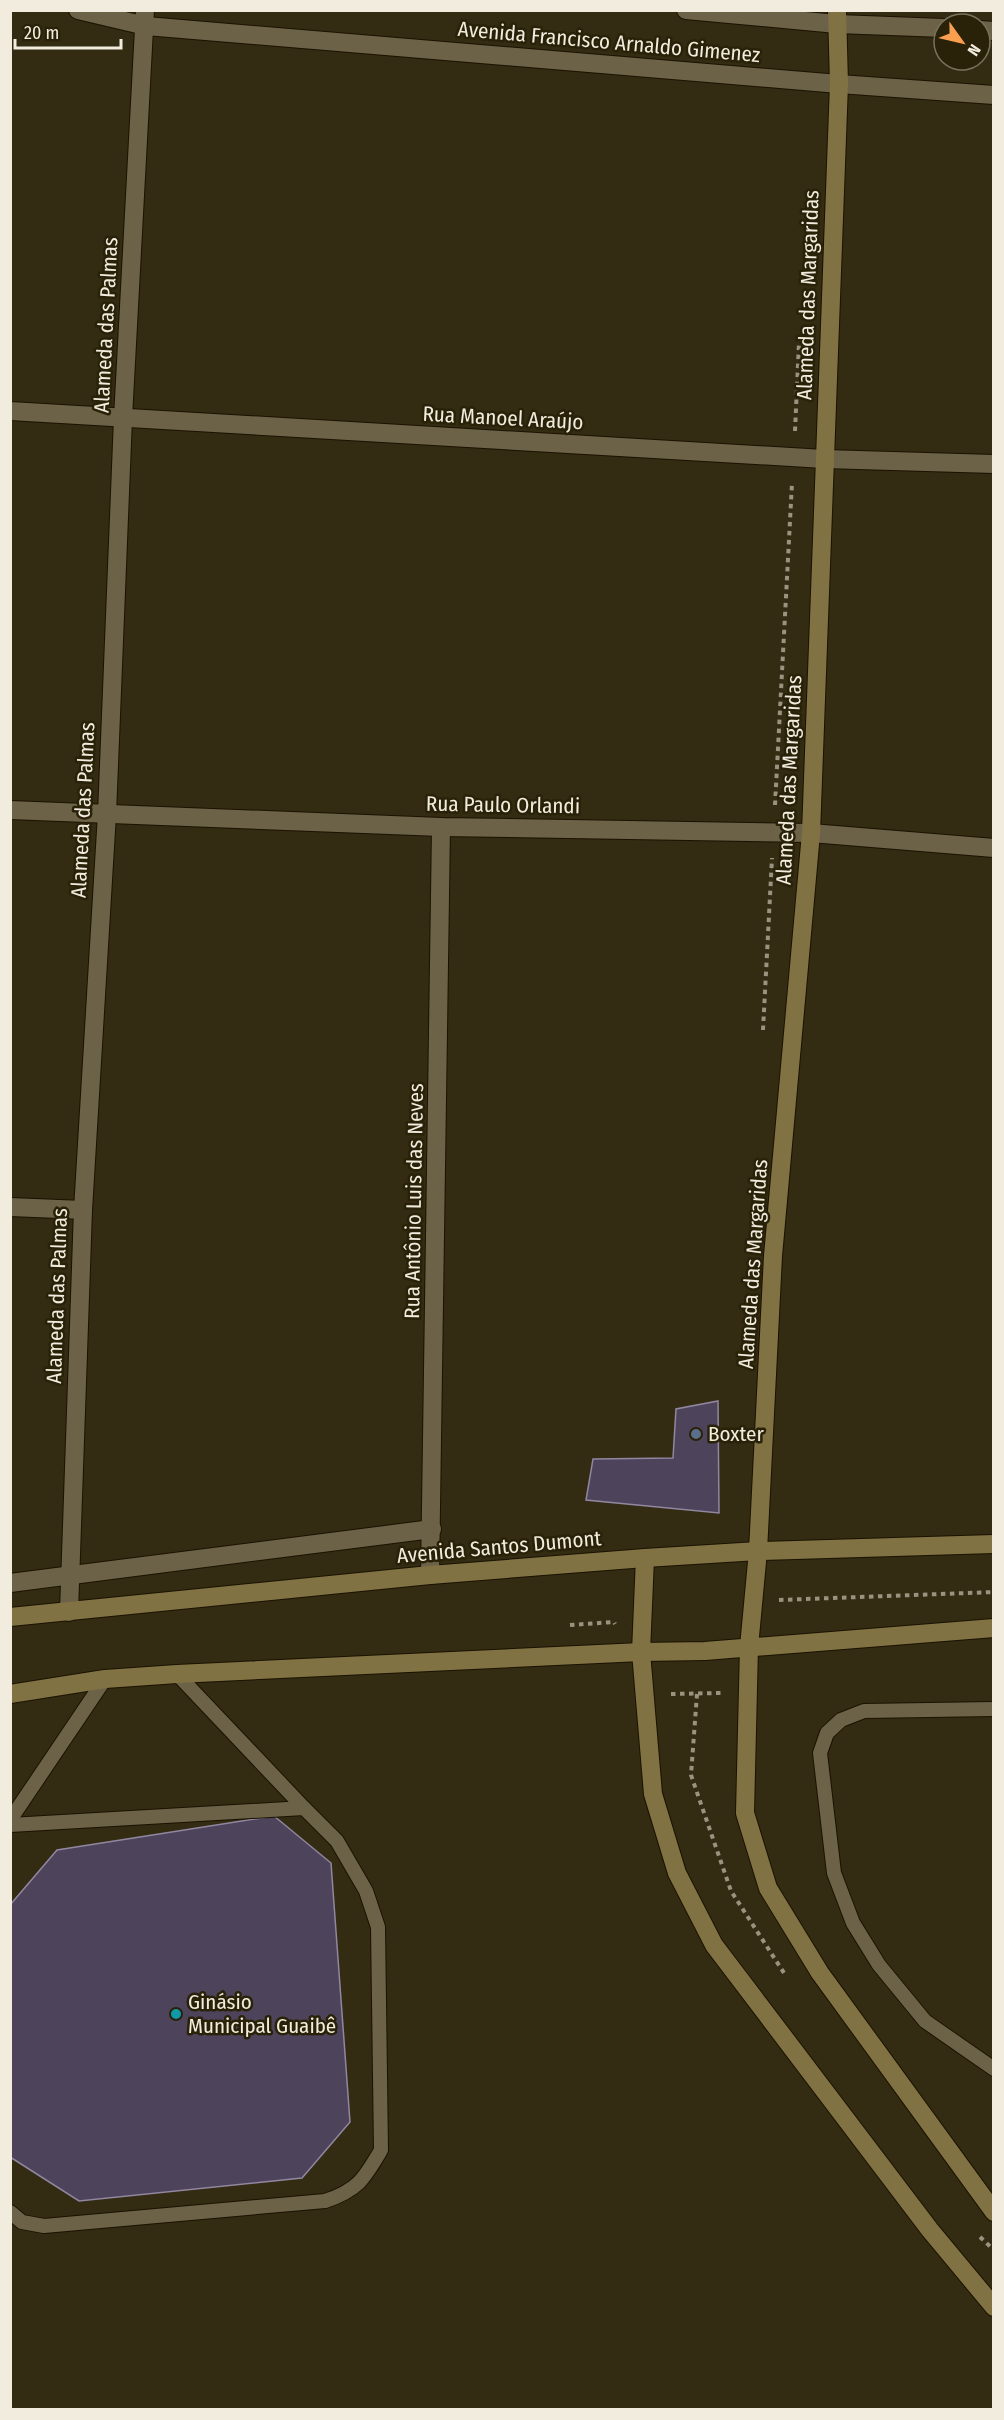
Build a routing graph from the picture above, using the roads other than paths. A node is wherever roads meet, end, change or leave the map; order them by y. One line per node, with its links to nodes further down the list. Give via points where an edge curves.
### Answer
1 (78, 10): 4 (street, Avenida Francisco Arnaldo Gimenez)
2 (686, 10): 3 (street, Avenida Francisco Arnaldo Gimenez)
3 (837, 17): 5 (street, Avenida Francisco Arnaldo Gimenez); 6 (main road, Alameda das Margaridas)
4 (145, 18): 6 (street, Avenida Francisco Arnaldo Gimenez); 9 (street, Alameda das Palmas)
5 (932, 27)
6 (839, 84): 7 (street, Avenida Francisco Arnaldo Gimenez); 10 (main road, Alameda das Margaridas)
7 (993, 95)
8 (10, 411): 9 (street, Rua Manoel Araújo)
9 (123, 418): 10 (street, Rua Manoel Araújo); 13 (street, Alameda das Palmas)
10 (824, 459): 11 (street, Rua Manoel Araújo); 15 (main road, Alameda das Margaridas)
11 (993, 464)
12 (10, 810): 13 (street, Rua Paulo Orlandi)
13 (107, 814): 14 (street, Rua Paulo Orlandi); 18 (street, Alameda das Palmas)
14 (441, 827): 15 (street, Rua Paulo Orlandi); 19 (street, Rua Antônio Luis das Neves)
15 (811, 833): 16 (street, Rua Paulo Orlandi); 21 (main road, Alameda das Margaridas, via 773,1256)
16 (993, 848)
17 (10, 1207): 18 (street)
18 (83, 1210): 24 (street, Alameda das Palmas)
19 (432, 1529): 23 (street, Rua Antônio Luis das Neves); 24 (street, Avenida Santos Dumont)
20 (993, 1544): 21 (main road, Avenida Santos Dumont)
21 (758, 1551): 22 (main road, Avenida Santos Dumont); 29 (main road, Alameda das Margaridas)
22 (645, 1558): 23 (main road, Avenida Santos Dumont); 30 (main road)
23 (430, 1575): 26 (main road, Avenida Santos Dumont)
24 (69, 1576): 25 (street, Avenida Santos Dumont); 26 (street, Alameda das Palmas)
25 (10, 1583)
26 (69, 1612): 27 (main road, Avenida Santos Dumont)
27 (10, 1617)
28 (993, 1628): 29 (main road)
29 (749, 1647): 30 (main road); 39 (main road, Alameda das Margaridas, via 745,1814 768,1888 820,1973)
30 (641, 1652): 31 (main road); 41 (main road, via 653,1794 677,1873 714,1945)
31 (177, 1674): 32 (main road); 35 (lane)
32 (105, 1680): 33 (main road); 36 (lane)
33 (10, 1694)
34 (993, 1709): 38 (lane, via 864,1711 841,1720 827,1733 820,1753 834,1873 853,1923 879,1965 925,2021)
35 (304, 1808): 37 (lane); 40 (lane, via 337,1841 366,1891 378,1927 381,2150 366,2176 347,2194 326,2200 44,2226 22,2222)
36 (10, 1820)
37 (10, 1825)
38 (993, 2069)
39 (993, 2211)
40 (10, 2212)
41 (993, 2307)

